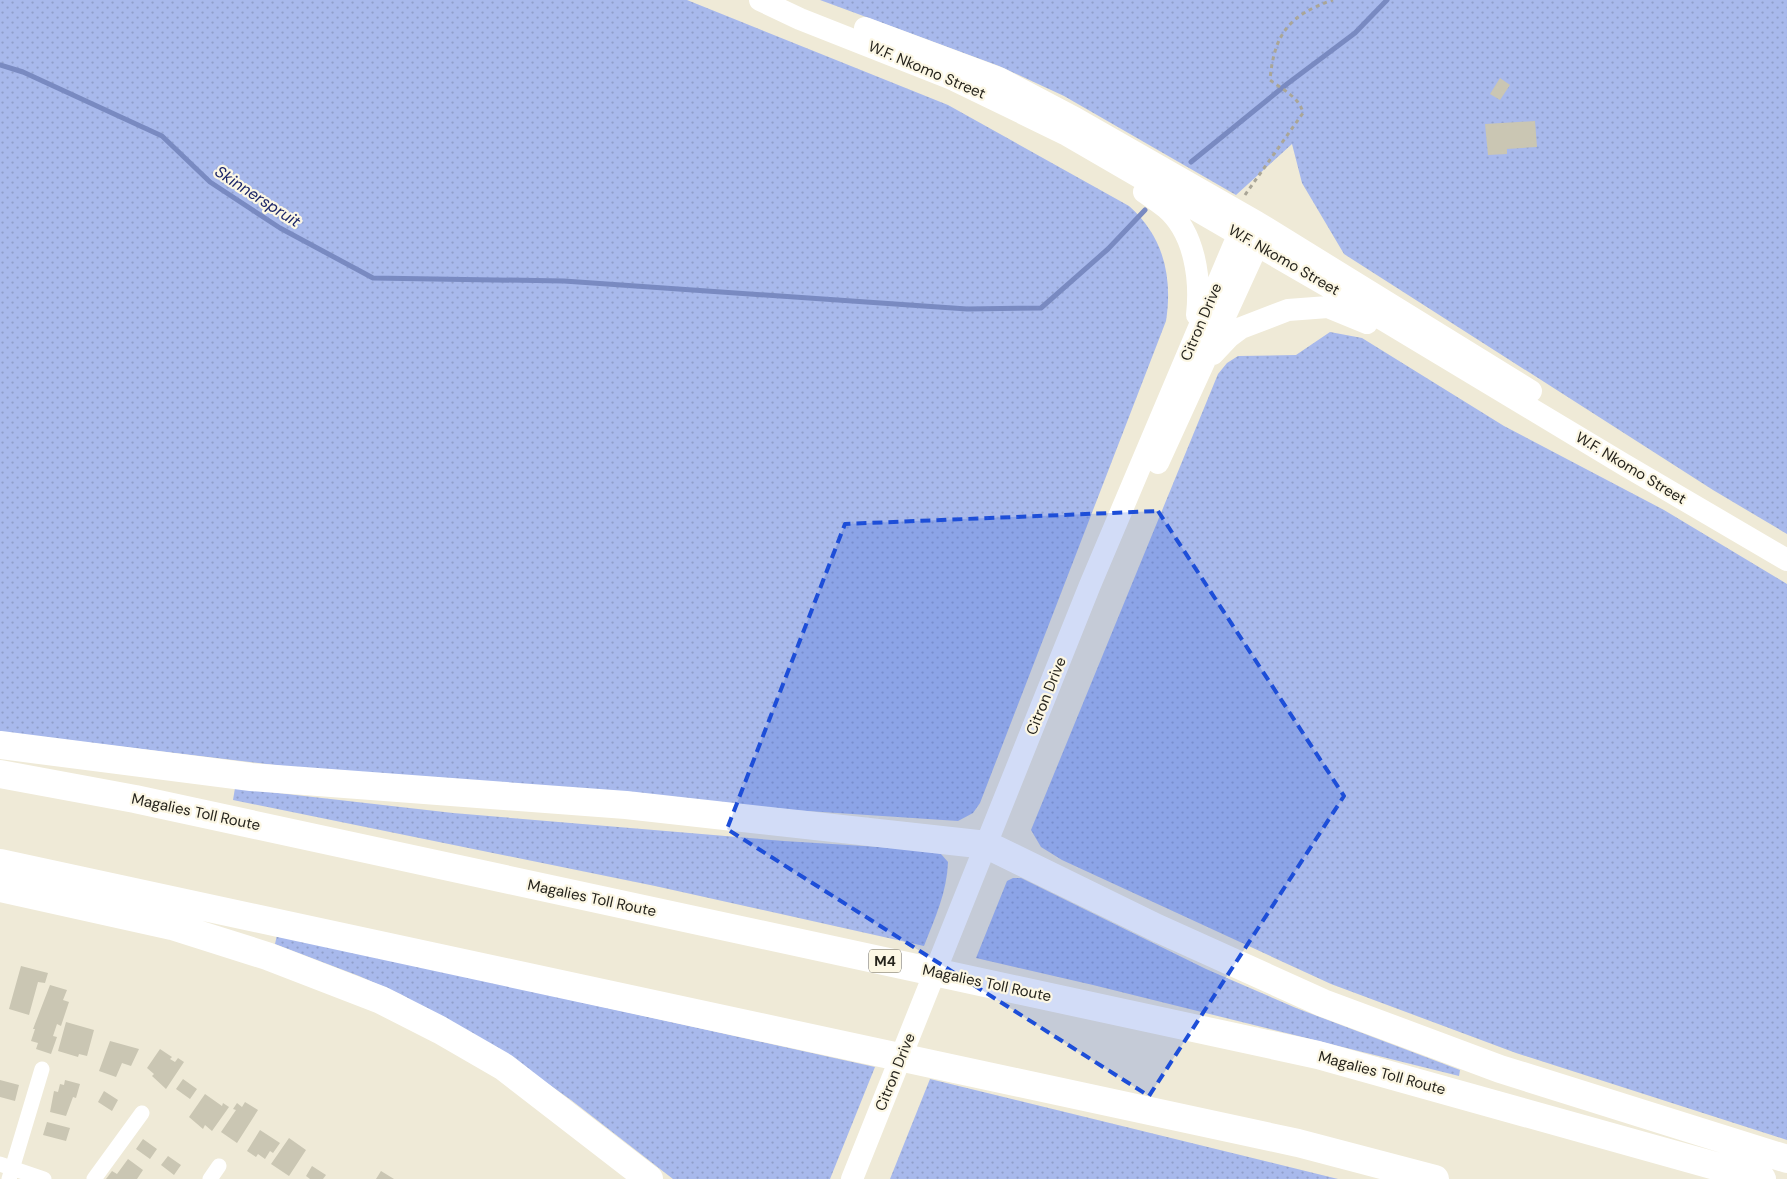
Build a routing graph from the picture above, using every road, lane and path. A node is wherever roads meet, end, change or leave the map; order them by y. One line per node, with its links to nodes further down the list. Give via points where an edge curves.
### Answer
1 (760, 0): 4 (main road, W.F. Nkomo Street)
2 (785, 0): 5 (main road, W.F. Nkomo Street, via 999,78 1075,118)
3 (1332, 0): 5 (path, via 1303,12 1282,33 1272,60 1270,80 1296,99 1303,112)
4 (990, 96): 5 (main road, W.F. Nkomo Street, via 1122,165); 7 (main road, via 1137,187 1167,209 1180,226 1190,246 1200,293)
5 (1240, 220): 6 (main road, W.F. Nkomo Street); 7 (main road, Citron Drive)
6 (1262, 236): 7 (main road, Citron Drive); 8 (main road, W.F. Nkomo Street); 9 (main road, W.F. Nkomo Street, via 1456,344)
7 (1190, 371): 8 (main road, via 1241,328 1288,310 1328,307 1352,315); 13 (main road, Citron Drive, via 1090,585)
8 (1572, 434): 10 (main road, W.F. Nkomo Street)
9 (1787, 549)
10 (1787, 560)
11 (0, 745): 13 (highway, via 251,777 626,805)
12 (0, 774): 29 (highway, Magalies Toll Route / M4, via 134,799 1318,1055)
13 (993, 847): 18 (main road, Citron Drive); 19 (highway, via 1156,928 1323,1003 1500,1069)
14 (0, 863): 28 (highway, via 1298,1143)
15 (0, 888): 25 (highway, via 172,926 267,956 381,1000 504,1067)
16 (42, 1068): 21 (street)
17 (142, 1113): 23 (street)
18 (877, 1135): 26 (main road, Citron Drive); 27 (main road, Citron Drive)
19 (1787, 1159)
20 (219, 1166): 24 (street)
21 (7, 1170): 22 (street)
22 (44, 1179)
23 (94, 1179)
24 (210, 1179)
25 (649, 1179)
26 (852, 1179)
27 (866, 1179)
28 (1434, 1179)
29 (1762, 1179)

